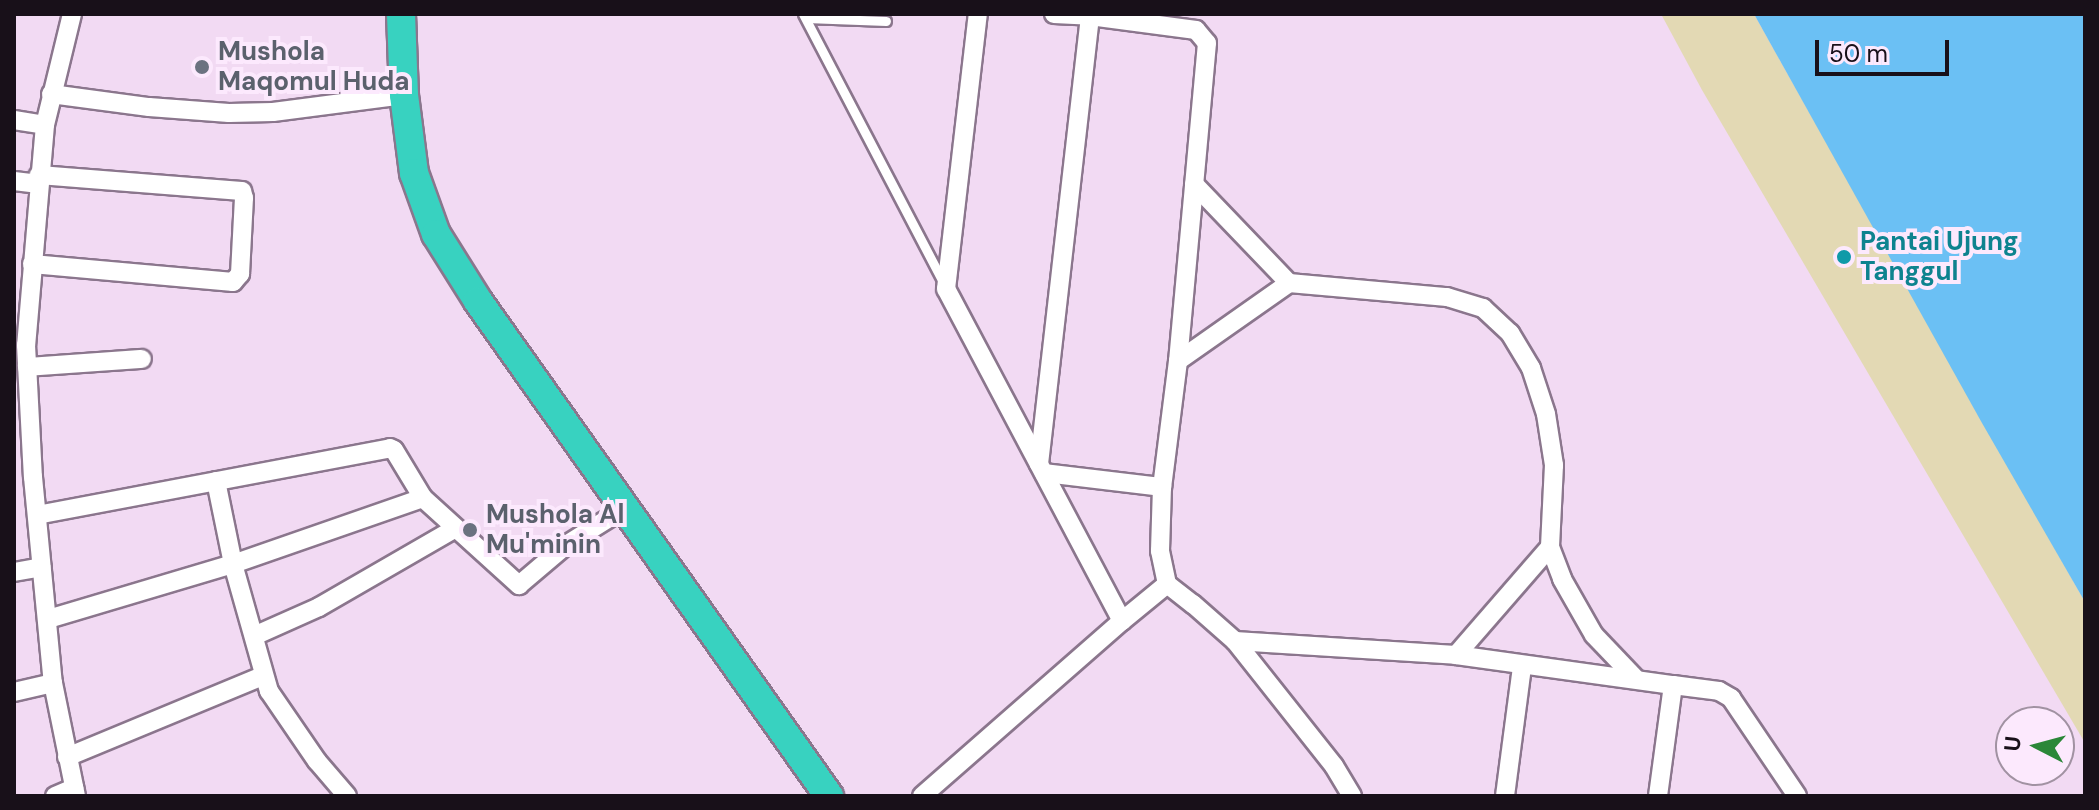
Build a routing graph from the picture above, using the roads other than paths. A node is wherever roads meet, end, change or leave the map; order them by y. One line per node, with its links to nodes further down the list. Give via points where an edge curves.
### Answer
1 (72, 14): 8 (street)
2 (401, 14): 9 (highway)
3 (978, 14): 18 (street)
4 (1054, 14): 5 (street)
5 (1090, 15): 14 (street, via 1196,30 1205,38); 22 (street)
6 (804, 16): 7 (lane); 18 (lane)
7 (886, 21)
8 (51, 94): 9 (street, via 229,113); 11 (street)
9 (404, 95): 27 (highway, via 414,173 436,234)
10 (14, 120): 11 (street)
11 (45, 125): 12 (street)
12 (38, 179): 13 (street); 15 (street); 16 (street, via 242,191 240,278 233,282)
13 (14, 181)
14 (1194, 184): 17 (street); 20 (street)
15 (23, 237): 16 (street)
16 (32, 264): 21 (street)
17 (1289, 283): 20 (street); 30 (street, via 1447,297 1483,308 1510,333 1531,368 1546,414 1554,465)
18 (946, 289): 22 (street)
19 (142, 359): 21 (street)
20 (1178, 361): 25 (street)
21 (27, 367): 23 (street)
22 (1042, 469): 25 (street); 36 (street)
23 (23, 478): 28 (street)
24 (216, 481): 26 (street, via 390,448); 28 (street); 31 (street)
25 (1162, 487): 34 (street, via 1160,551)
26 (423, 498): 29 (street); 31 (street)
27 (625, 508): 29 (street, via 566,545 519,585); 50 (highway)
28 (37, 515): 32 (street)
29 (454, 529): 37 (street, via 319,607)
30 (1550, 547): 39 (street); 42 (street, via 1594,635)
31 (233, 564): 35 (street); 37 (street)
32 (42, 567): 33 (street); 35 (street)
33 (14, 572)
34 (1167, 584): 36 (street); 38 (street)
35 (48, 619): 43 (street)
36 (1122, 621): 51 (street)
37 (254, 636): 41 (street)
38 (1235, 641): 39 (street); 52 (street)
39 (1456, 655): 40 (street)
40 (1522, 666): 42 (street); 53 (street)
41 (263, 676): 46 (street); 49 (street, via 287,720)
42 (1636, 679): 44 (street)
43 (53, 683): 45 (street); 46 (street)
44 (1673, 685): 54 (street); 55 (street, via 1719,691 1731,698)
45 (14, 692)
46 (67, 757): 47 (street)
47 (75, 792): 48 (street)
48 (55, 796)
49 (347, 796)
50 (829, 796)
51 (922, 796)
52 (1352, 796)
53 (1505, 796)
54 (1658, 796)
55 (1797, 796)

